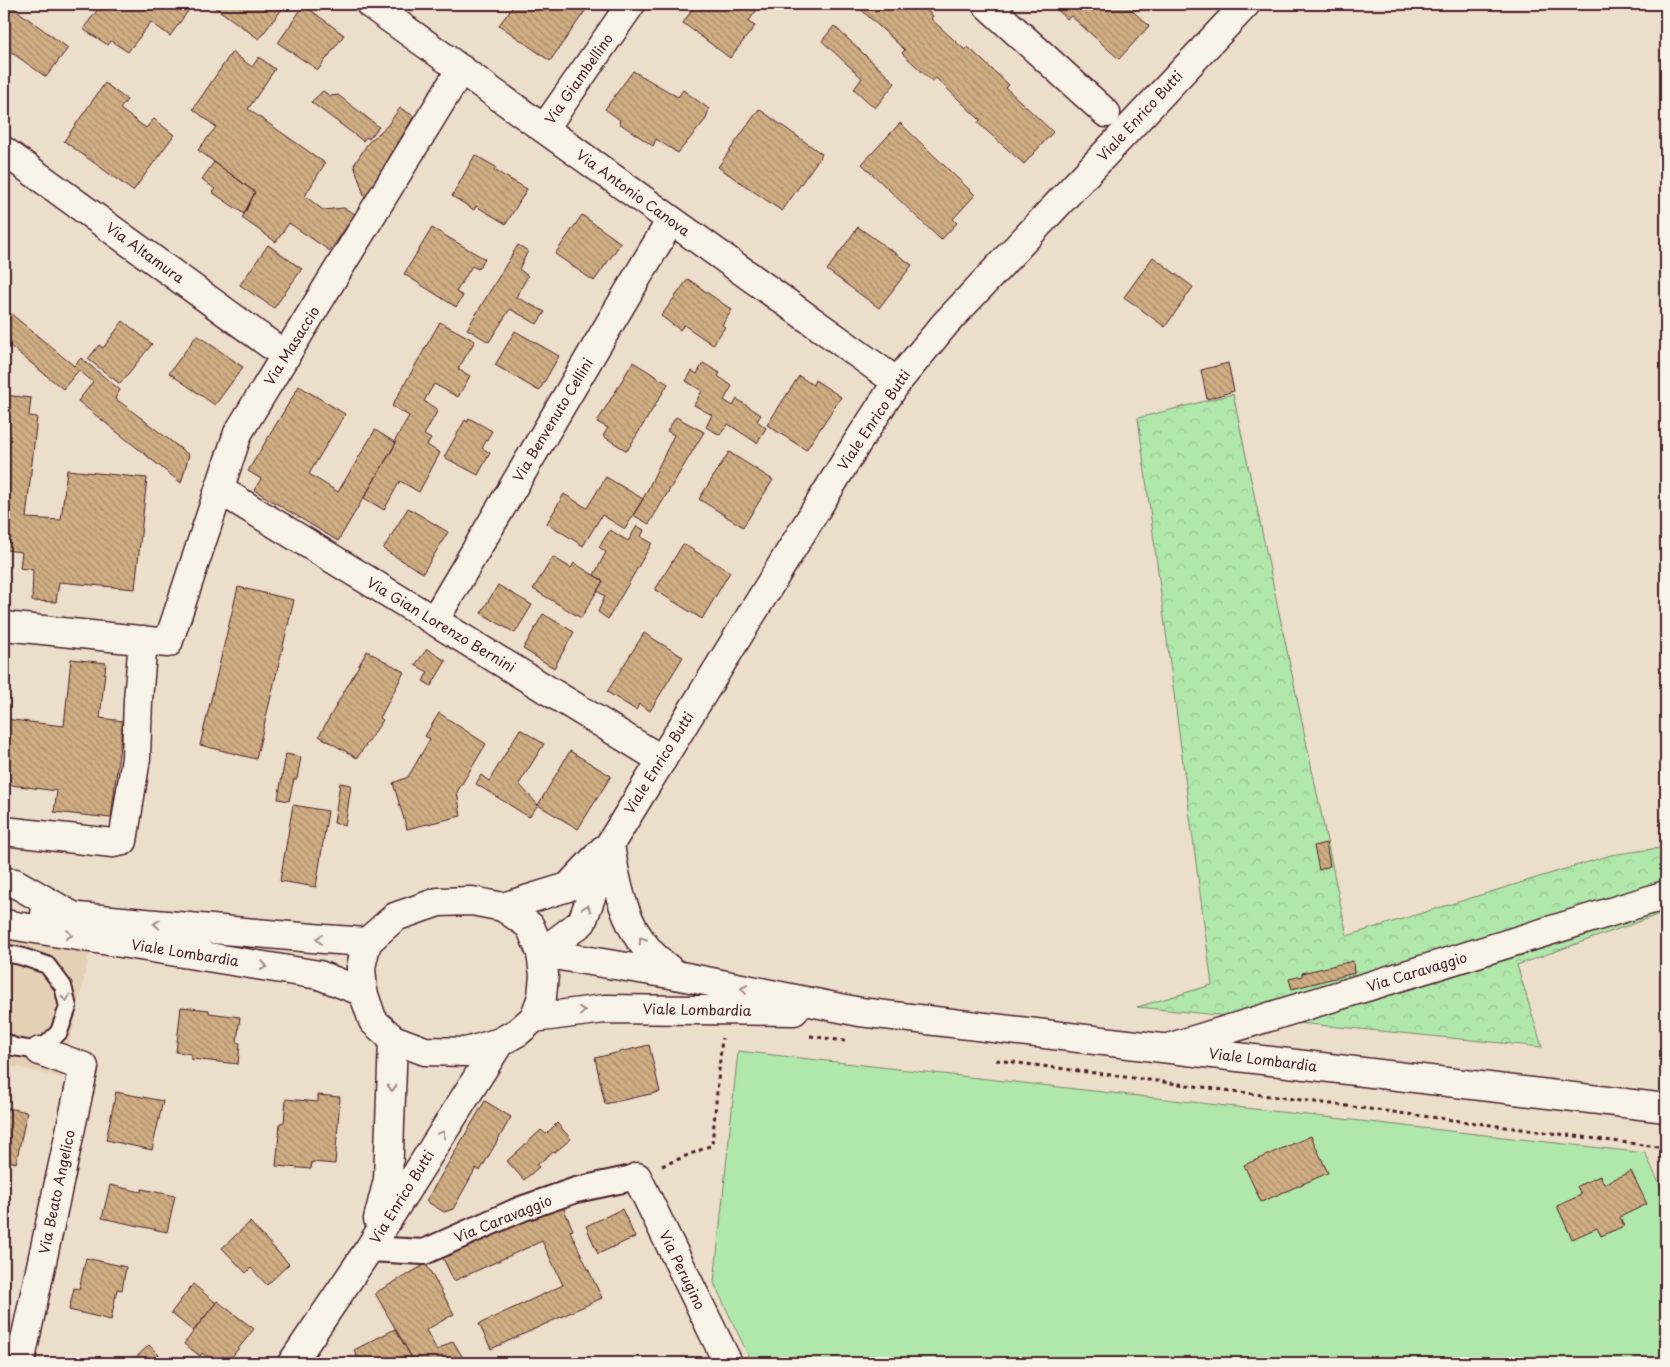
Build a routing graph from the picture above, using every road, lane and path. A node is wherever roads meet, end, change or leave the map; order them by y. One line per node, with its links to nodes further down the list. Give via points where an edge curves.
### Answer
1 (370, 4): 5 (street, Via Antonio Canova)
2 (631, 4): 7 (street, Via Giambellino)
3 (986, 4): 6 (street)
4 (1246, 4): 11 (street, Viale Enrico Butti, via 945,324)
5 (461, 69): 7 (street, Via Antonio Canova); 10 (street, Via Masaccio)
6 (1106, 113)
7 (544, 129): 9 (street, Via Antonio Canova)
8 (4, 151): 10 (street, Via Altamura)
9 (671, 220): 11 (street, Via Antonio Canova); 13 (street, Via Benvenuto Cellini)
10 (286, 356): 12 (street, Via Masaccio, via 238,433)
11 (897, 382): 16 (street, Viale Enrico Butti)
12 (220, 490): 13 (street, Via Gian Lorenzo Bernini); 15 (street, Via Masaccio)
13 (434, 621): 16 (street, Via Gian Lorenzo Bernini)
14 (4, 626): 15 (street)
15 (156, 642): 17 (street, Via Masaccio, via 138,700 136,758 123,841 112,843)
16 (662, 760): 18 (street, Viale Enrico Butti)
17 (4, 831)
18 (610, 844): 21 (street, via 568,887); 27 (street, one-way to 18, via 582,922); 28 (street, one-way to 18, via 649,952 628,920 616,881)
19 (4, 882): 23 (street, via 15,883)
20 (1666, 895): 38 (street, Via Caravaggio)
21 (503, 907): 25 (street, via 472,901 438,902 395,917); 27 (street, via 530,926)
22 (4, 910): 23 (street, Viale Lombardia)
23 (74, 916): 25 (street, Viale Lombardia, one-way to 23)
24 (4, 924): 29 (street, Viale Lombardia, one-way to 29, via 319,975)
25 (367, 942): 29 (street, via 361,967)
26 (4, 953): 39 (lane, one-way to 39, via 47,965 63,986 68,1007 59,1032)
27 (541, 953): 28 (street, Viale Lombardia); 31 (street, via 542,997)
28 (676, 975): 30 (street, Viale Lombardia, one-way to 28)
29 (363, 992): 34 (street, via 373,1021)
30 (860, 1012): 31 (street, Viale Lombardia, one-way to 30, via 604,1009); 38 (street, Viale Lombardia)
31 (534, 1018): 37 (street)
32 (722, 1034): 43 (path, via 712,1145)
33 (801, 1035): 36 (path)
34 (393, 1039): 37 (street, via 424,1051 466,1052); 44 (street, Via Enrico Butti, one-way to 44, via 388,1180)
35 (4, 1040): 39 (lane, via 14,1047)
36 (850, 1041)
37 (500, 1042): 44 (street, Via Enrico Butti, one-way to 37)
38 (1168, 1048): 41 (street, Viale Lombardia)
39 (40, 1051): 45 (street, Via Beato Angelico, via 84,1067)
40 (987, 1059): 42 (path)
41 (1666, 1108)
42 (1666, 1148)
43 (637, 1177): 44 (street, Via Caravaggio, via 576,1190 530,1206 424,1252); 47 (street, Via Perugino)
44 (369, 1249): 46 (street)
45 (20, 1363)
46 (292, 1363)
47 (728, 1363)

